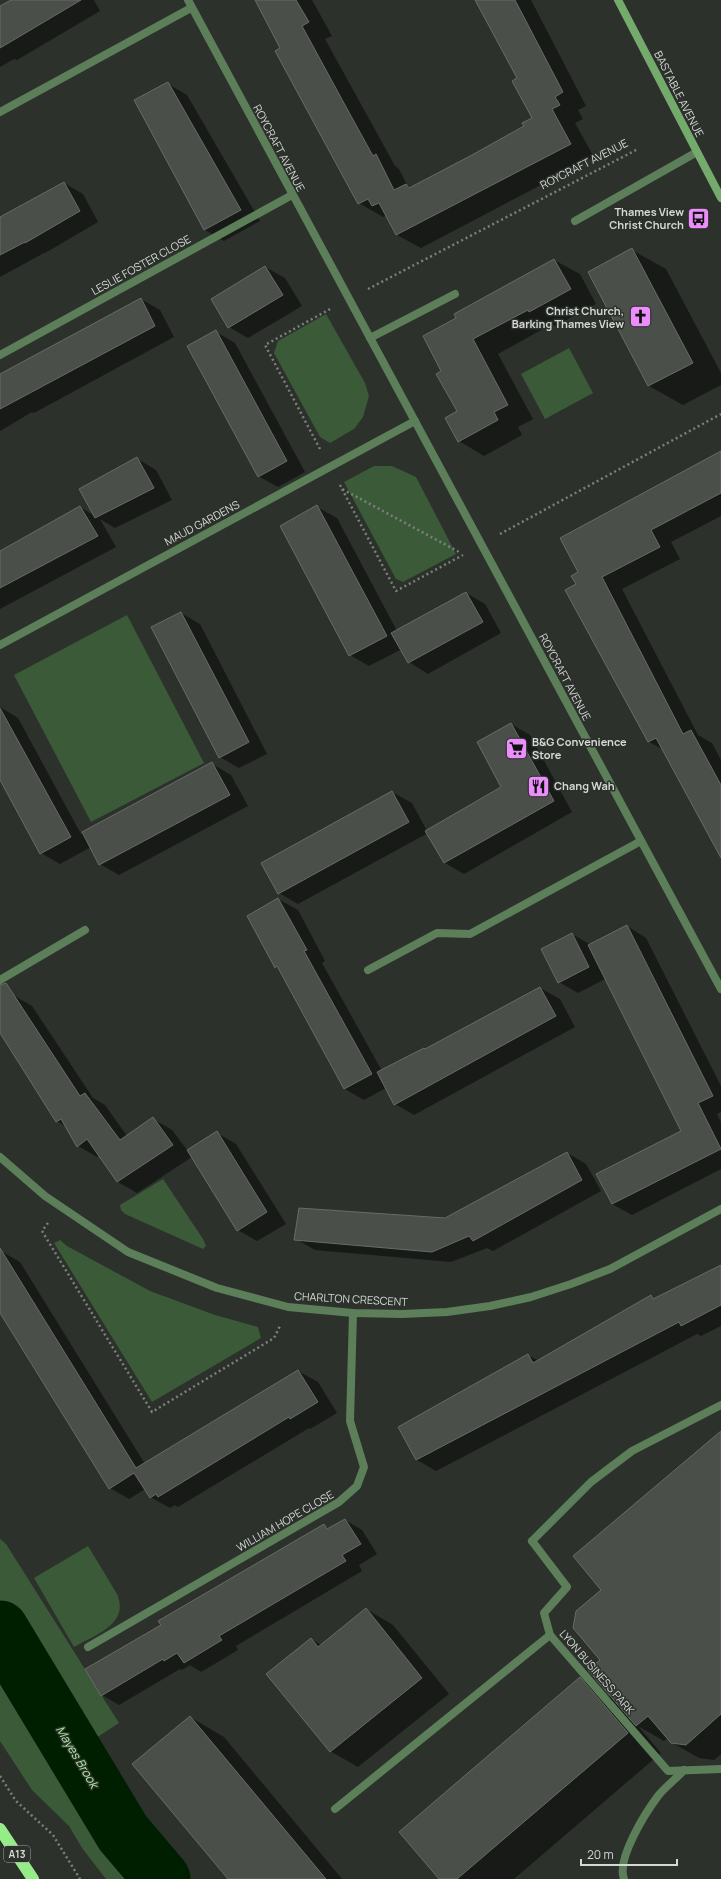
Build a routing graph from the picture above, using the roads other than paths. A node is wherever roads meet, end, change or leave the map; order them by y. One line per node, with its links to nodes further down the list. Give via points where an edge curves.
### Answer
1 (620, 0): 4 (street, BASTABLE AVENUE)
2 (190, 4): 3 (street, ROYCRAFT AVENUE); 5 (street, ROYCRAFT AVENUE)
3 (0, 112)
4 (697, 152): 6 (street, BASTABLE AVENUE); 7 (street)
5 (292, 195): 9 (street, ROYCRAFT AVENUE); 10 (street, LESLIE FOSTER CLOSE)
6 (721, 198)
7 (575, 222)
8 (455, 294): 9 (street)
9 (370, 338): 11 (street, ROYCRAFT AVENUE)
10 (0, 355)
11 (415, 421): 12 (street, MAUD GARDENS); 13 (street, ROYCRAFT AVENUE)
12 (0, 645)
13 (641, 840): 15 (street, via 470,934 437,934); 17 (street, ROYCRAFT AVENUE)
14 (85, 930): 16 (street)
15 (368, 970)
16 (0, 980)
17 (721, 989)
18 (0, 1157): 20 (street, CHARLTON CRESCENT, via 45,1196 128,1252 217,1288 288,1307)
19 (721, 1209): 20 (street, CHARLTON CRESCENT, via 610,1269 531,1297 447,1312)
20 (353, 1312): 23 (street, WILLIAM HOPE CLOSE, via 350,1421 364,1467 356,1486 339,1502)
21 (721, 1405): 22 (street, LYON BUSINESS PARK, via 632,1451 591,1482 532,1541 567,1587 544,1613)
22 (550, 1635): 25 (street, LYON BUSINESS PARK, via 668,1771); 26 (street)
23 (88, 1647)
24 (721, 1769): 25 (street, LYON BUSINESS PARK)
25 (684, 1770): 29 (street, via 658,1795 629,1844 622,1865)
26 (335, 1809)
27 (0, 1829): 28 (highway, A13)
28 (33, 1879)
29 (624, 1879)

